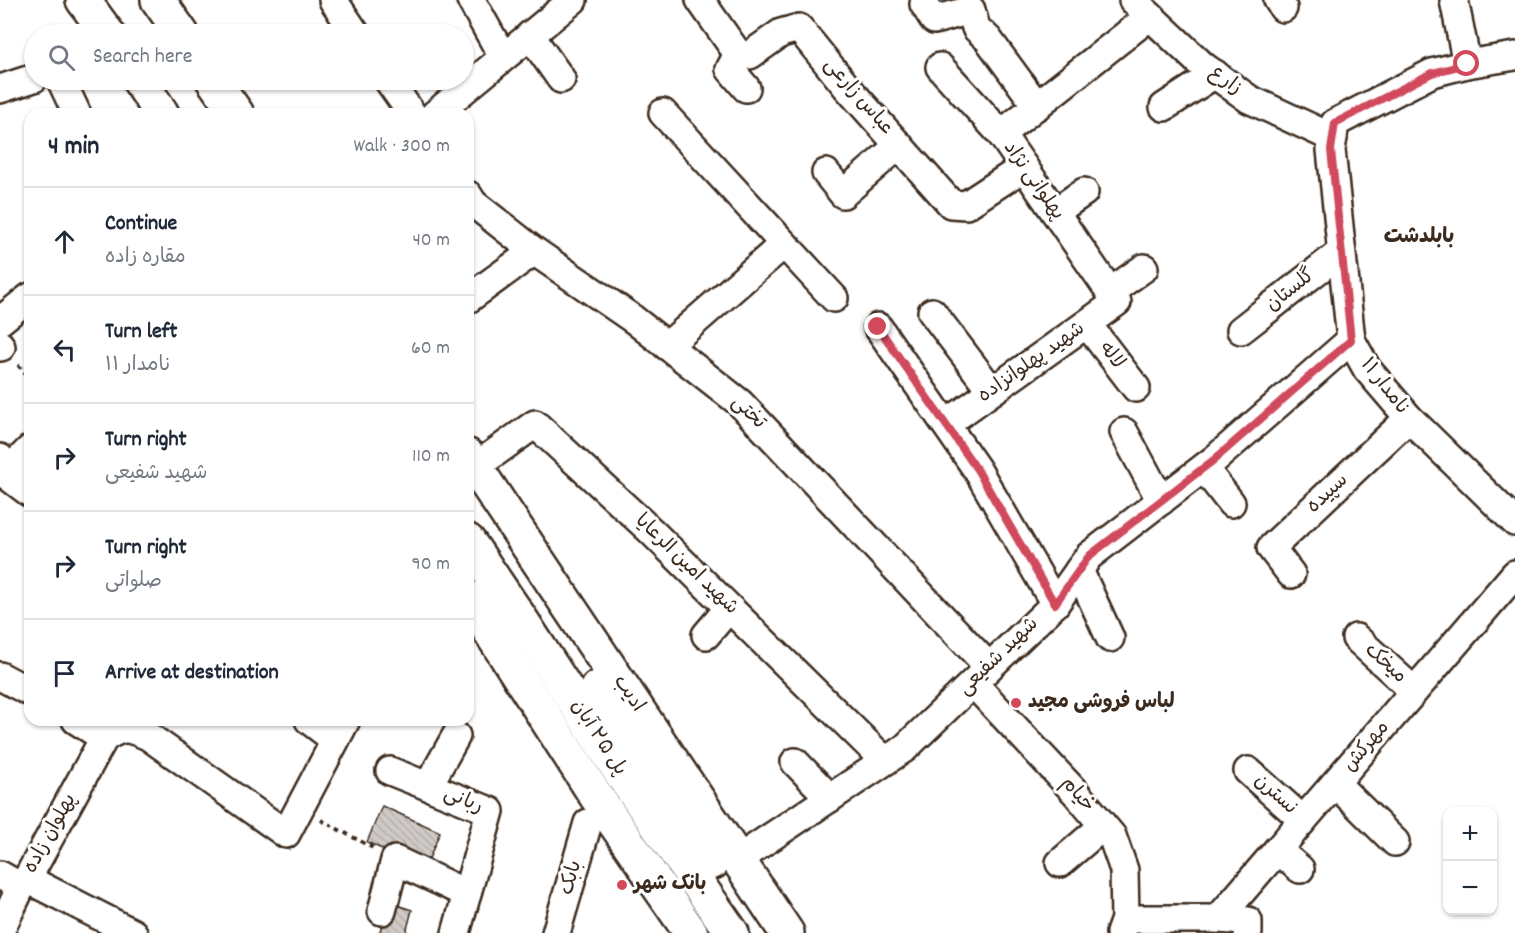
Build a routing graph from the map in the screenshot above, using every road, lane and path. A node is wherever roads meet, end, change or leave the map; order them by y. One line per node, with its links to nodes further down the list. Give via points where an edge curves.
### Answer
1 (83, 0): 10 (main road)
2 (159, 0): 11 (main road)
3 (333, 0): 12 (street)
4 (471, 0): 16 (street)
5 (573, 0): 13 (street)
6 (700, 0): 14 (street)
7 (1454, 0): 17 (street)
8 (924, 4): 30 (street, via 934,20 970,10 976,28)
9 (1142, 8): 19 (street, زارع); 30 (street)
10 (101, 24)
11 (175, 24)
12 (349, 24)
13 (530, 35): 16 (street); 20 (street)
14 (738, 54): 23 (street, via 730,69); 40 (street, عباس زارعی, via 750,56 781,33 799,28)
15 (1515, 56): 17 (street)
16 (503, 57): 22 (street)
17 (1467, 64): 39 (street, via 1432,73 1335,123)
18 (940, 67): 38 (street, پهلوانی نژاد)
19 (1215, 74): 31 (street); 39 (street, زارع, via 1250,99)
20 (561, 80)
21 (24, 81): 24 (street)
22 (474, 81)
23 (746, 88)
24 (0, 89)
25 (66, 90): 32 (street)
26 (146, 90): 33 (main road)
27 (220, 90): 34 (main road)
28 (395, 90): 35 (street)
29 (464, 90): 36 (street)
30 (1036, 106): 38 (street)
31 (1164, 106)
32 (74, 108)
33 (158, 108)
34 (233, 108)
35 (408, 108)
36 (442, 108)
37 (663, 114): 46 (street)
38 (1001, 134): 41 (street, پهلوانی نژاد)
39 (1333, 138): 48 (street, ۱۱ نامدار)
40 (899, 145): 41 (street, عباس زارعی, via 951,204 966,205); 42 (street, via 843,194)
41 (1024, 167): 45 (street, پهلوانی نژاد)
42 (826, 173)
43 (1084, 192): 45 (street)
44 (474, 203): 47 (street, تختی)
45 (1055, 212): 51 (street, پهلوانی نژاد)
46 (784, 244): 52 (street); 60 (street)
47 (534, 251): 50 (street); 60 (street, تختی)
48 (1341, 252): 57 (street, گلستان); 59 (street, ۱۱ نامدار)
49 (1144, 268): 51 (street, شهید پهلوانزاده)
50 (474, 295)
51 (1114, 297): 55 (street, شهید پهلوانزاده)
52 (834, 298)
53 (24, 305): 58 (street)
54 (932, 312): 62 (street)
55 (1087, 324): 61 (street, لاله); 62 (street, شهید پهلوانزاده)
56 (878, 327): 64 (street)
57 (1241, 330)
58 (0, 338)
59 (1351, 340): 63 (street, ۱۱ نامدار, via 1367,369); 69 (street, شهید شفیعی)
60 (667, 346): 86 (street, تختی, via 740,403)
61 (1136, 388)
62 (992, 391): 64 (street, شهید پهلوانزاده)
63 (1409, 418): 75 (street, ۱۱ نامدار); 78 (street, سپیده, via 1271,548)
64 (946, 424): 80 (street, via 978,471)
65 (1124, 432): 73 (street)
66 (24, 453): 67 (street)
67 (3, 466): 72 (street)
68 (474, 468): 82 (street, شهید امین الرعایا, via 535,424)
69 (1204, 468): 73 (street, شهید شفیعی); 74 (street)
70 (474, 477): 105 (main road, ادیب)
71 (474, 478): 121 (main road, ادیب, via 647,766)
72 (24, 487)
73 (1161, 501): 77 (street, شهید شفیعی, via 1089,556)
74 (1231, 503)
75 (1515, 522)
76 (474, 550): 120 (main road, پل ۲۵ آبان)
77 (1079, 570): 80 (street, شهید شفیعی); 84 (street)
78 (1291, 574)
79 (1515, 574): 87 (street, مهرکش)
80 (1055, 604): 86 (street, شهید شفیعی)
81 (474, 606): 119 (main road, via 596,796)
82 (729, 608): 83 (street); 92 (street, شهید امین الرعایا)
83 (706, 635)
84 (1110, 638)
85 (1356, 638): 87 (street, میخک)
86 (981, 675): 92 (street, شهید شفیعی); 102 (street, خیام)
87 (1414, 691): 96 (street, مهرکش)
88 (85, 726): 91 (street)
89 (340, 730): 99 (street)
90 (456, 736): 97 (street)
91 (104, 738): 99 (street, via 119,729 148,735 286,834); 109 (street, پهلوان زاده)
92 (885, 761): 98 (street, شهید شفیعی)
93 (795, 762): 98 (street)
94 (390, 771): 97 (street, ربانی)
95 (1248, 771): 100 (street, نسترن)
96 (1336, 784): 100 (street, مهرکش); 103 (street)
97 (429, 786): 110 (street, ربانی, via 490,811)
98 (830, 798): 105 (street, شهید شفیعی)
99 (300, 808): 106 (path)
100 (1303, 820): 104 (street, مهرکش)
101 (588, 823): 116 (street, بابک)
102 (1103, 826): 107 (street); 113 (street, خیام, via 1112,836 1124,870)
103 (1395, 842)
104 (1277, 850): 108 (street); 112 (street, مهرکش)
105 (738, 859): 122 (main road, ادیب)
106 (394, 860): 110 (street); 111 (street)
107 (1060, 863)
108 (1300, 868)
109 (16, 880): 115 (street, پهلوان زاده); 117 (street)
110 (467, 894): 118 (street, ربانی)
111 (382, 911)
112 (1218, 920): 113 (street); 114 (street)
113 (1122, 926)
114 (1248, 927)
115 (0, 931)
116 (560, 932)
117 (133, 933)
118 (456, 933)
119 (691, 933)
120 (732, 933)
121 (762, 933)
122 (787, 933)

